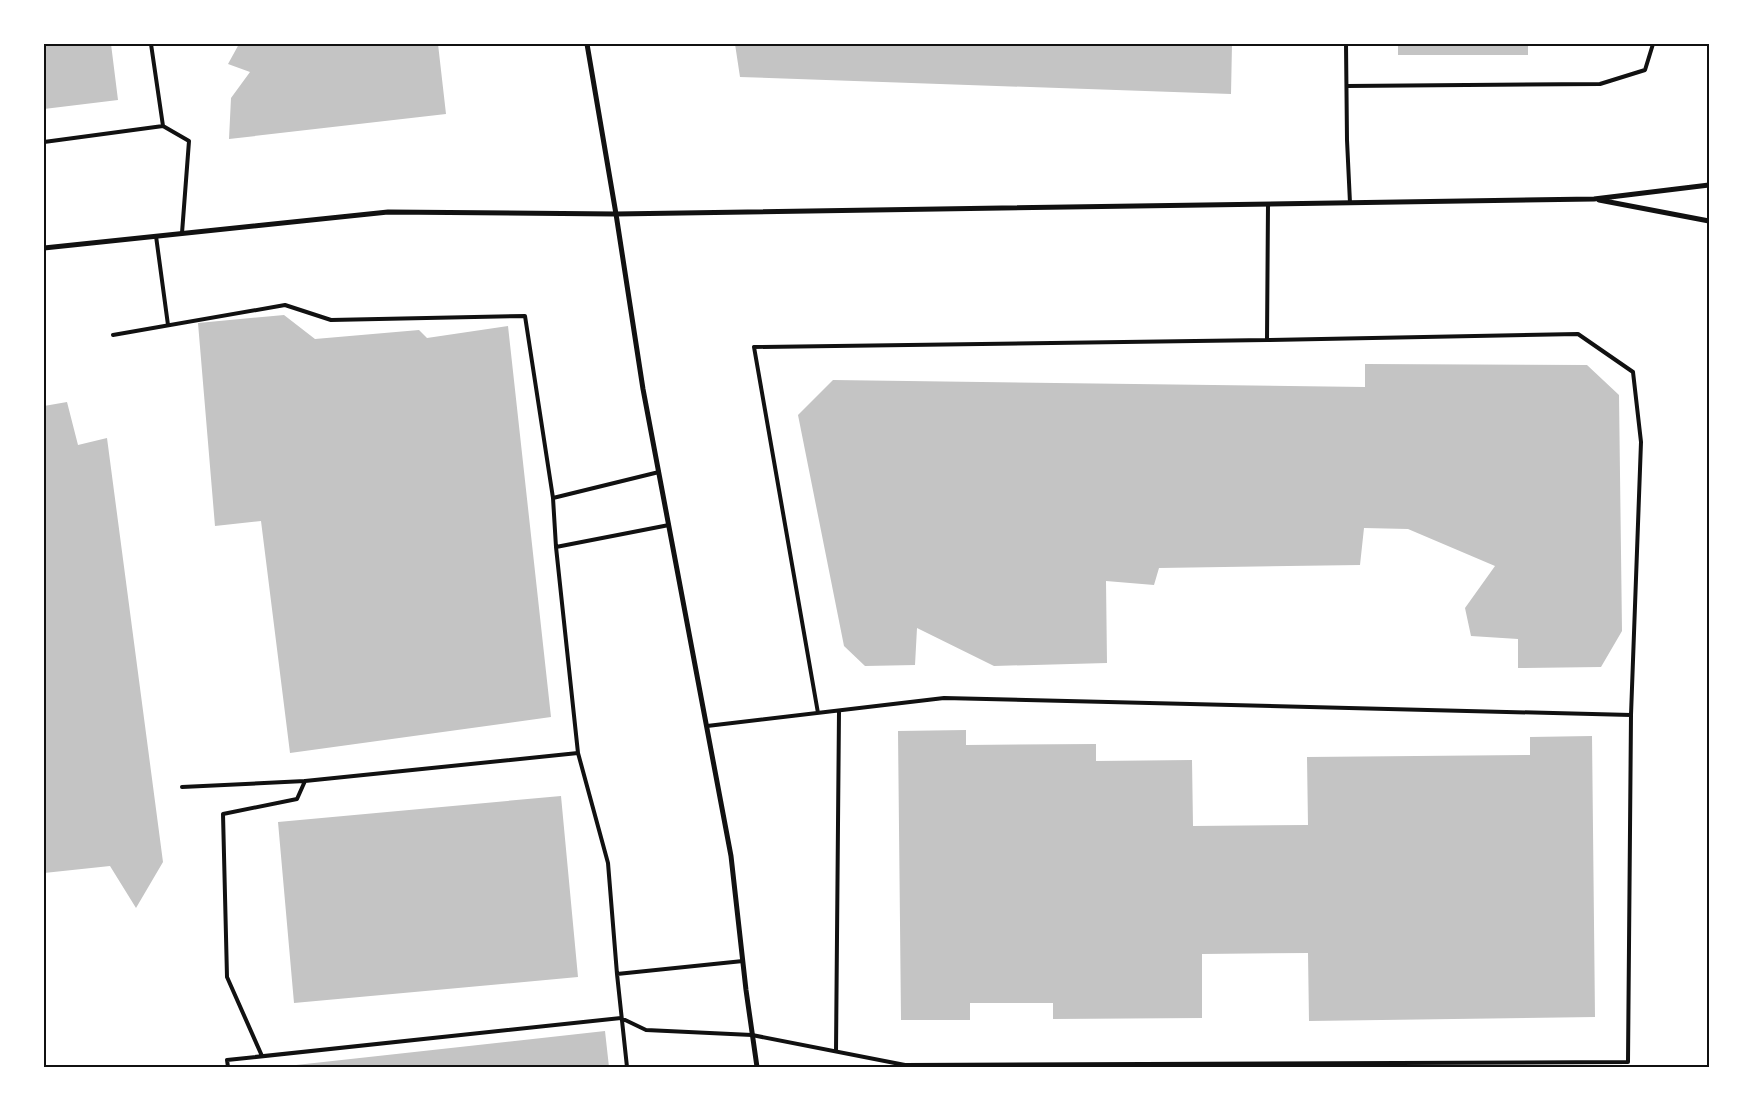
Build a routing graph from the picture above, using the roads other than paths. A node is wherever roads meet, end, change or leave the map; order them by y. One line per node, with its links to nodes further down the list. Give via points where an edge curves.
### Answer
1 (151, 44): 6 (lane)
2 (587, 44): 12 (street)
3 (1346, 44): 5 (lane)
4 (1653, 44): 5 (lane, via 1644,70 1600,84)
5 (1347, 86): 10 (lane)
6 (163, 126): 7 (lane); 14 (lane, via 189,141)
7 (44, 142)
8 (1709, 186): 9 (street)
9 (1594, 199): 10 (street); 13 (street)
10 (1350, 203): 11 (street)
11 (1268, 204): 12 (street); 19 (lane)
12 (616, 214): 14 (street, via 388,212); 20 (street)
13 (1709, 221)
14 (182, 233): 15 (street)
15 (156, 236): 16 (street); 17 (lane)
16 (44, 248)
17 (168, 325): 18 (lane); 21 (lane, via 285,305 330,320 525,316)
18 (113, 335)
19 (1268, 340): 25 (lane, via 754,347); 26 (lane, via 1578,334 1633,372 1641,442)
20 (659, 472): 21 (lane); 22 (street)
21 (553, 498): 23 (lane)
22 (669, 525): 23 (lane); 27 (street)
23 (556, 547): 28 (lane)
24 (839, 711): 25 (lane); 26 (lane, via 944,698); 35 (lane)
25 (818, 713): 27 (lane)
26 (1631, 715): 35 (lane, via 1628,1062 905,1065)
27 (707, 726): 31 (street, via 731,856)
28 (578, 753): 29 (lane); 32 (lane, via 608,863)
29 (305, 781): 30 (lane); 36 (lane, via 297,799 223,814 227,977)
30 (182, 786)
31 (743, 961): 32 (lane); 34 (street)
32 (617, 974): 33 (lane)
33 (621, 1018): 34 (lane, via 646,1030); 36 (lane); 38 (lane)
34 (752, 1034): 35 (lane); 39 (street)
35 (836, 1051)
36 (262, 1056): 37 (lane, via 227,1060)
37 (228, 1067)
38 (627, 1067)
39 (756, 1067)

